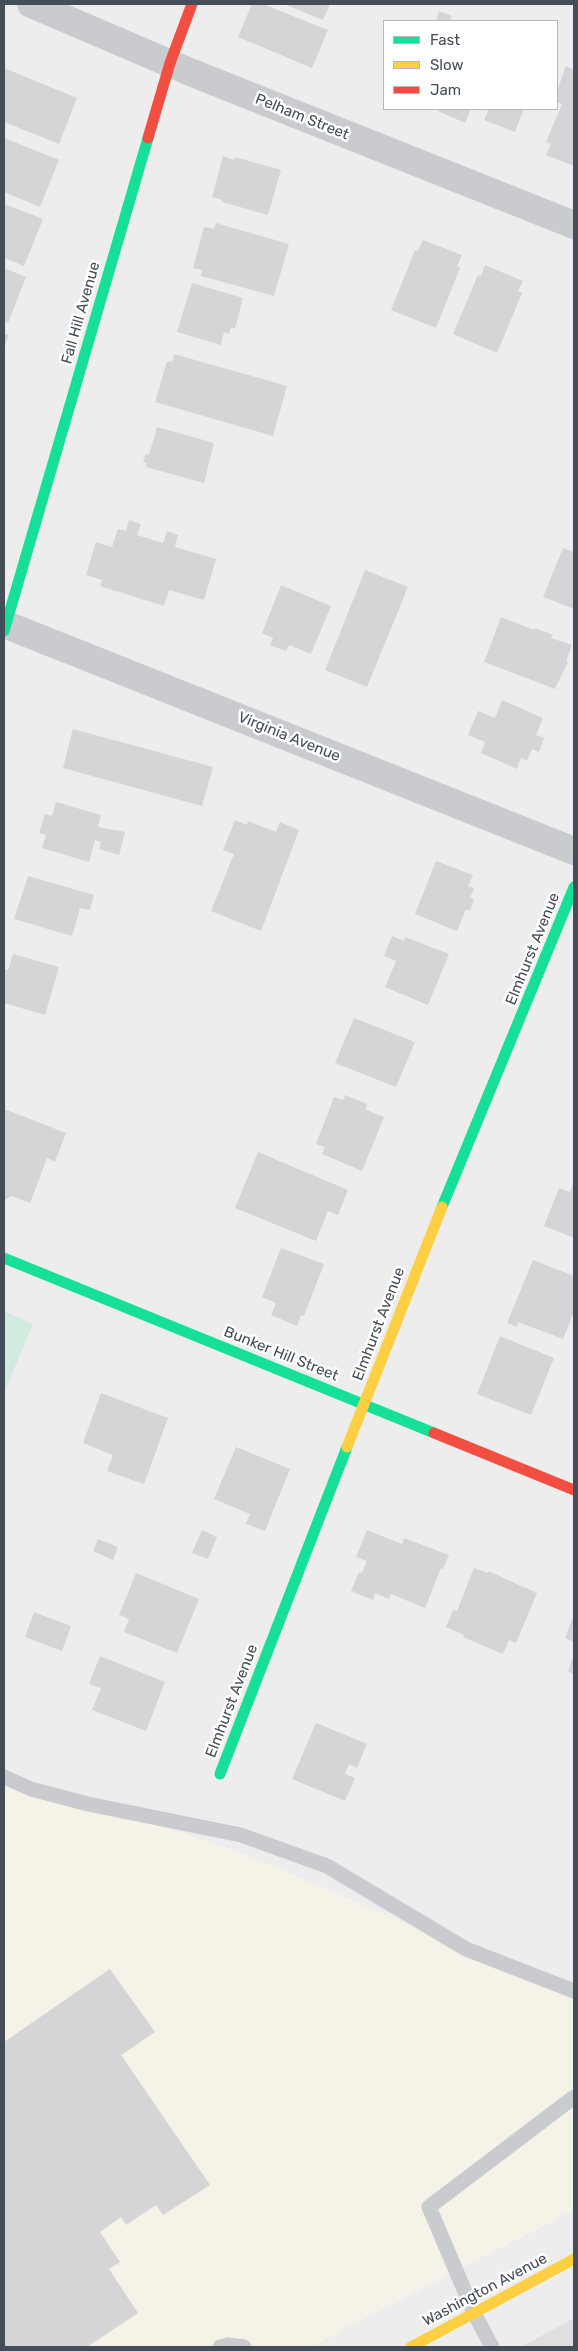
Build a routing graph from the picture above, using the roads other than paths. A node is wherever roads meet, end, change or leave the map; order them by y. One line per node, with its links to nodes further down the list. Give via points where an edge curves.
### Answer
1 (31, 4): 3 (street, Pelham Street)
2 (192, 4): 3 (street, Fall Hill Avenue)
3 (170, 63): 4 (street, Pelham Street); 5 (street, Fall Hill Avenue)
4 (574, 225)
5 (4, 626): 6 (street, Virginia Avenue)
6 (574, 851)
7 (574, 887): 9 (street, Elmhurst Avenue)
8 (4, 1258): 9 (street, Bunker Hill Street)
9 (364, 1404): 10 (street, Bunker Hill Street); 11 (street, Elmhurst Avenue)
10 (574, 1490)
11 (220, 1774)
12 (4, 1777): 13 (lane, via 31,1789 88,1804 241,1835 327,1866 466,1949)
13 (574, 1991)
14 (574, 2097): 16 (lane, via 429,2207)
15 (574, 2259): 16 (street, Washington Avenue)
16 (474, 2314): 19 (street, Washington Avenue); 20 (lane)
17 (220, 2347): 18 (lane)
18 (244, 2347)
19 (411, 2347)
20 (492, 2347)

